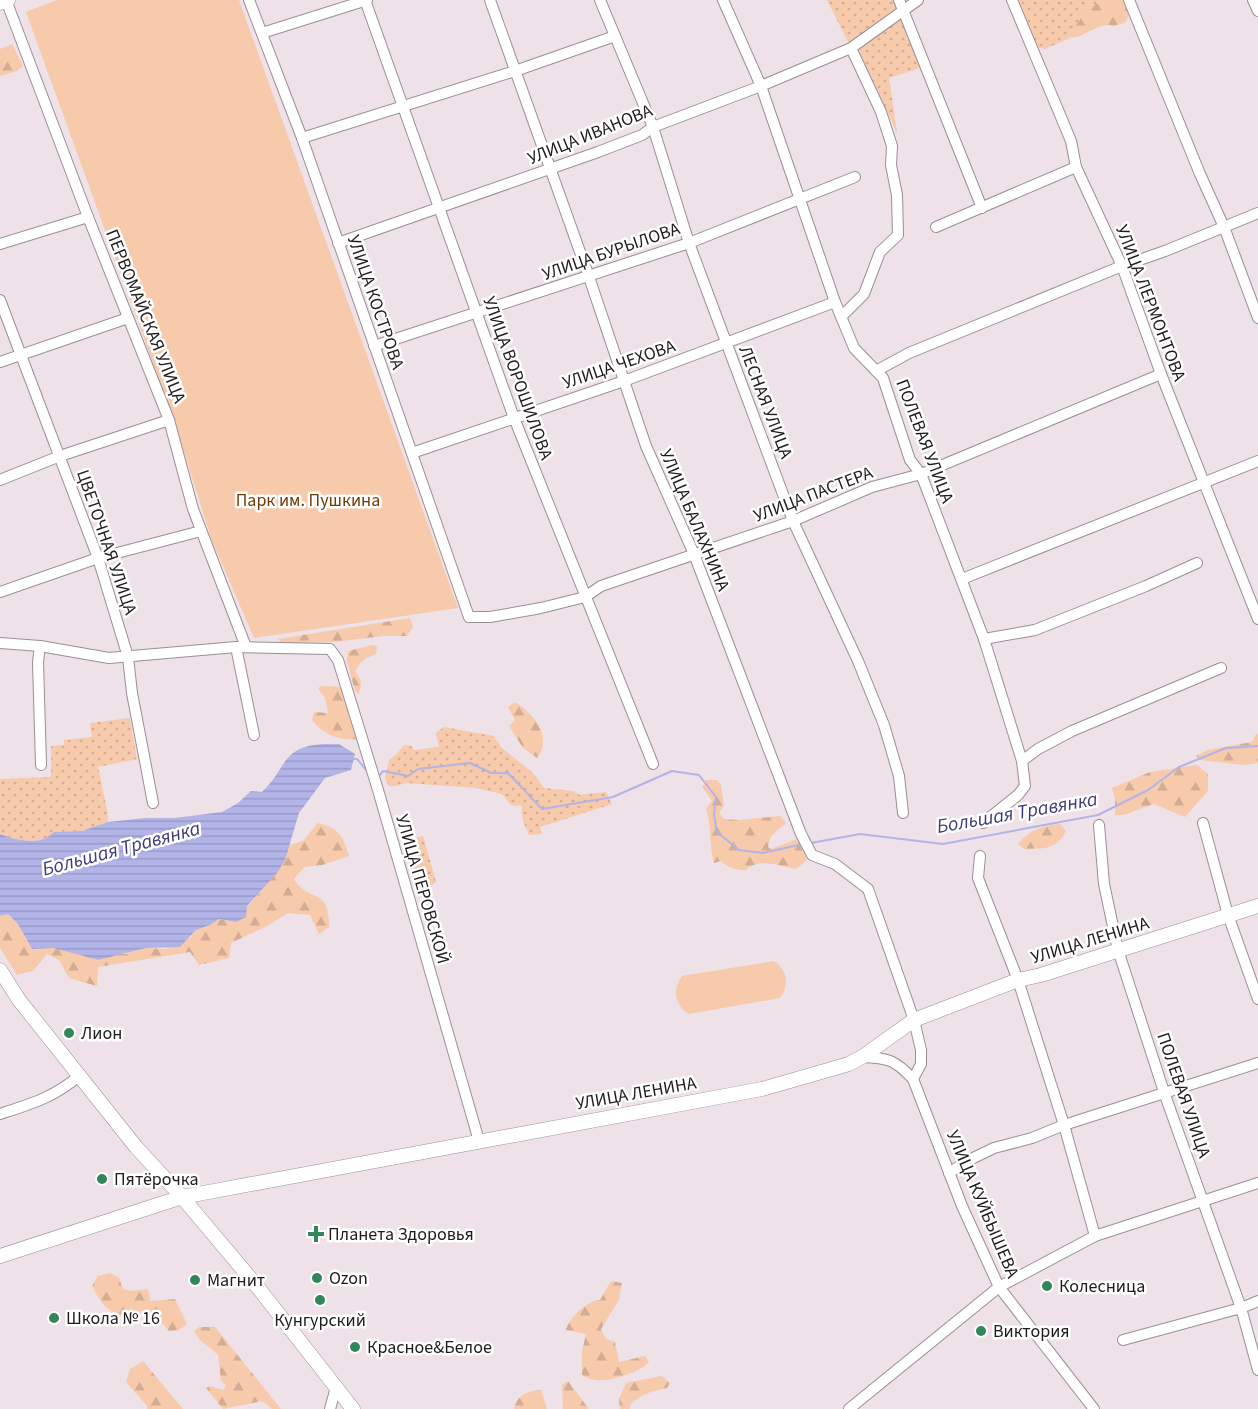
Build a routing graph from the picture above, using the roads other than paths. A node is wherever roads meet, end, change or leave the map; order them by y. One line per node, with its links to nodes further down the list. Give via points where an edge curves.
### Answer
1 (7, 0): 11 (street); 29 (street, ПЕРВОМАЙСКАЯ УЛИЦА)
2 (249, 0): 14 (street, УЛИЦА КОСТРОВА)
3 (366, 0): 14 (street); 19 (street, УЛИЦА ВОРОШИЛОВА)
4 (490, 0): 17 (street, УЛИЦА БАЛАХНИНА)
5 (600, 0): 15 (street, ЛЕСНАЯ УЛИЦА)
6 (723, 0): 18 (street, ПОЛЕВАЯ УЛИЦА)
7 (918, 0): 12 (street, УЛИЦА ИВАНОВА)
8 (1012, 0): 22 (street, УЛИЦА ЛЕРМОНТОВА, via 1071,141)
9 (1129, 0): 31 (street)
10 (1253, 0): 13 (street)
11 (0, 3)
12 (901, 5): 16 (street, УЛИЦА ИВАНОВА); 27 (street)
13 (1258, 11)
14 (262, 33): 21 (street, УЛИЦА КОСТРОВА)
15 (615, 36): 17 (street); 20 (street, ЛЕСНАЯ УЛИЦА)
16 (851, 48): 18 (street, УЛИЦА ИВАНОВА); 40 (street, via 892,146 898,235 880,252 864,294)
17 (515, 71): 19 (street); 23 (street, УЛИЦА БАЛАХНИНА)
18 (761, 86): 20 (street, УЛИЦА ИВАНОВА); 25 (street, ПОЛЕВАЯ УЛИЦА)
19 (403, 106): 21 (street); 26 (street, УЛИЦА ВОРОШИЛОВА)
20 (653, 127): 23 (street, УЛИЦА ИВАНОВА, via 642,135); 33 (street, ЛЕСНАЯ УЛИЦА)
21 (302, 138): 32 (street, УЛИЦА КОСТРОВА)
22 (1076, 167): 27 (street); 35 (street, УЛИЦА ЛЕРМОНТОВА)
23 (550, 169): 26 (street, УЛИЦА ИВАНОВА); 36 (street, УЛИЦА БАЛАХНИНА)
24 (855, 177): 25 (street, УЛИЦА БУРЫЛОВА)
25 (800, 198): 33 (street, УЛИЦА БУРЫЛОВА); 38 (street, ПОЛЕВАЯ УЛИЦА)
26 (439, 207): 32 (street, УЛИЦА ИВАНОВА); 39 (street, УЛИЦА ВОРОШИЛОВА)
27 (982, 208): 30 (street)
28 (1258, 213): 31 (street)
29 (88, 217): 34 (street); 41 (street, ПЕРВОМАЙСКАЯ УЛИЦА)
30 (936, 227)
31 (1224, 227): 35 (street); 42 (street)
32 (338, 243): 44 (street, УЛИЦА КОСТРОВА)
33 (689, 243): 36 (street, УЛИЦА БУРЫЛОВА); 43 (street, ЛЕСНАЯ УЛИЦА)
34 (0, 244)
35 (1122, 266): 47 (street, via 909,353); 48 (street, УЛИЦА ЛЕРМОНТОВА)
36 (589, 277): 39 (street, УЛИЦА БУРЫЛОВА); 49 (street, УЛИЦА БАЛАХНИНА)
37 (0, 300): 45 (street, ЦВЕТОЧНАЯ УЛИЦА)
38 (835, 302): 40 (street, ПОЛЕВАЯ УЛИЦА); 43 (street, УЛИЦА ЧЕХОВА)
39 (476, 311): 44 (street, УЛИЦА БУРЫЛОВА); 50 (street, УЛИЦА ВОРОШИЛОВА)
40 (841, 317): 47 (street, ПОЛЕВАЯ УЛИЦА, via 854,348)
41 (128, 318): 45 (street); 51 (street, ПЕРВОМАЙСКАЯ УЛИЦА)
42 (1258, 318)
43 (727, 344): 49 (street, УЛИЦА ЧЕХОВА); 58 (street, ЛЕСНАЯ УЛИЦА)
44 (374, 346): 52 (street, УЛИЦА КОСТРОВА)
45 (20, 355): 46 (street); 53 (street, ЦВЕТОЧНАЯ УЛИЦА)
46 (0, 362)
47 (876, 371): 55 (street, ПОЛЕВАЯ УЛИЦА, via 883,378 910,459)
48 (1161, 374): 55 (street, УЛИЦА ПАСТЕРА); 57 (street, УЛИЦА ЛЕРМОНТОВА)
49 (624, 381): 50 (street, УЛИЦА ЧЕХОВА); 60 (street, УЛИЦА БАЛАХНИНА, via 646,446)
50 (514, 418): 52 (street, УЛИЦА ЧЕХОВА); 65 (street, УЛИЦА ВОРОШИЛОВА)
51 (170, 420): 53 (street); 59 (street, ПЕРВОМАЙСКАЯ УЛИЦА)
52 (411, 453): 66 (street, УЛИЦА КОСТРОВА)
53 (60, 456): 56 (street); 61 (street, ЦВЕТОЧНАЯ УЛИЦА)
54 (1258, 461): 57 (street)
55 (921, 474): 58 (street, УЛИЦА ПАСТЕРА, via 872,488); 63 (street, ПОЛЕВАЯ УЛИЦА)
56 (0, 480)
57 (1204, 483): 63 (street); 67 (street, УЛИЦА ЛЕРМОНТОВА)
58 (793, 521): 60 (street, УЛИЦА ПАСТЕРА); 79 (street, ЛЕСНАЯ УЛИЦА, via 884,725 899,776)
59 (201, 531): 61 (street); 71 (street, ПЕРВОМАЙСКАЯ УЛИЦА)
60 (694, 554): 65 (street, УЛИЦА ПАСТЕРА, via 601,586); 90 (street, УЛИЦА БАЛАХНИНА, via 801,834 812,855 835,864 868,888)
61 (98, 558): 64 (street); 72 (street, ЦВЕТОЧНАЯ УЛИЦА)
62 (1197, 563): 68 (street, via 1035,630)
63 (962, 579): 68 (street, ПОЛЕВАЯ УЛИЦА)
64 (0, 592)
65 (585, 597): 66 (street, УЛИЦА ПАСТЕРА, via 542,608); 76 (street, УЛИЦА ВОРОШИЛОВА)
66 (469, 617)
67 (1258, 619)
68 (984, 639): 75 (street, ПОЛЕВАЯ УЛИЦА)
69 (0, 643): 70 (street)
70 (40, 646): 72 (street, via 109,658); 77 (street)
71 (241, 647): 72 (street); 74 (street, ПЕРВОМАЙСКАЯ УЛИЦА); 98 (street, УЛИЦА ПЕРОВСКОЙ, via 330,649 338,660)
72 (128, 657): 78 (street, ЦВЕТОЧНАЯ УЛИЦА)
73 (1221, 668): 75 (street, via 1072,731)
74 (254, 735)
75 (1022, 761): 80 (street, ПОЛЕВАЯ УЛИЦА, via 1025,786)
76 (653, 764)
77 (41, 765)
78 (153, 803)
79 (903, 813)
80 (983, 823)
81 (1203, 823): 85 (street)
82 (1099, 825): 86 (street, ПОЛЕВАЯ УЛИЦА, via 1104,884)
83 (980, 856): 88 (street, via 978,878)
84 (1258, 906): 85 (street, УЛИЦА ЛЕНИНА)
85 (1228, 915): 86 (street, УЛИЦА ЛЕНИНА); 89 (street)
86 (1118, 950): 88 (street, УЛИЦА ЛЕНИНА); 95 (street, ПОЛЕВАЯ УЛИЦА)
87 (0, 970): 93 (street, via 19,1000)
88 (1018, 980): 90 (street, УЛИЦА ЛЕНИНА); 97 (street)
89 (1258, 999)
90 (914, 1020): 91 (street, УЛИЦА ЛЕНИНА); 94 (street, УЛИЦА БАЛАХНИНА, via 921,1064)
91 (862, 1057): 94 (street, УЛИЦА КУЙБЫШЕВА, via 898,1063); 98 (street, УЛИЦА ЛЕНИНА, via 832,1071 762,1089)
92 (1258, 1063): 95 (street)
93 (80, 1075): 96 (street, via 45,1099); 101 (street, via 136,1147)
94 (913, 1079): 99 (street, УЛИЦА КУЙБЫШЕВА)
95 (1165, 1095): 97 (street); 102 (street, ПОЛЕВАЯ УЛИЦА)
96 (0, 1114)
97 (1064, 1125): 99 (street, via 994,1148); 103 (street)
98 (479, 1141): 101 (street, УЛИЦА ЛЕНИНА)
99 (950, 1173): 105 (street, УЛИЦА КУЙБЫШЕВА)
100 (1258, 1183): 102 (street)
101 (182, 1197): 104 (street, УЛИЦА ЛЕНИНА); 110 (street)
102 (1204, 1201): 103 (street); 107 (street, ПОЛЕВАЯ УЛИЦА)
103 (1095, 1236): 105 (street)
104 (0, 1256)
105 (999, 1287): 113 (street); 114 (street, УЛИЦА КУЙБЫШЕВА)
106 (1258, 1301): 107 (street)
107 (1241, 1308): 108 (street); 109 (street, ПОЛЕВАЯ УЛИЦА)
108 (1123, 1340)
109 (1258, 1370)
110 (336, 1387): 111 (street); 112 (street)
111 (330, 1409)
112 (353, 1409)
113 (849, 1409)
114 (1094, 1409)

